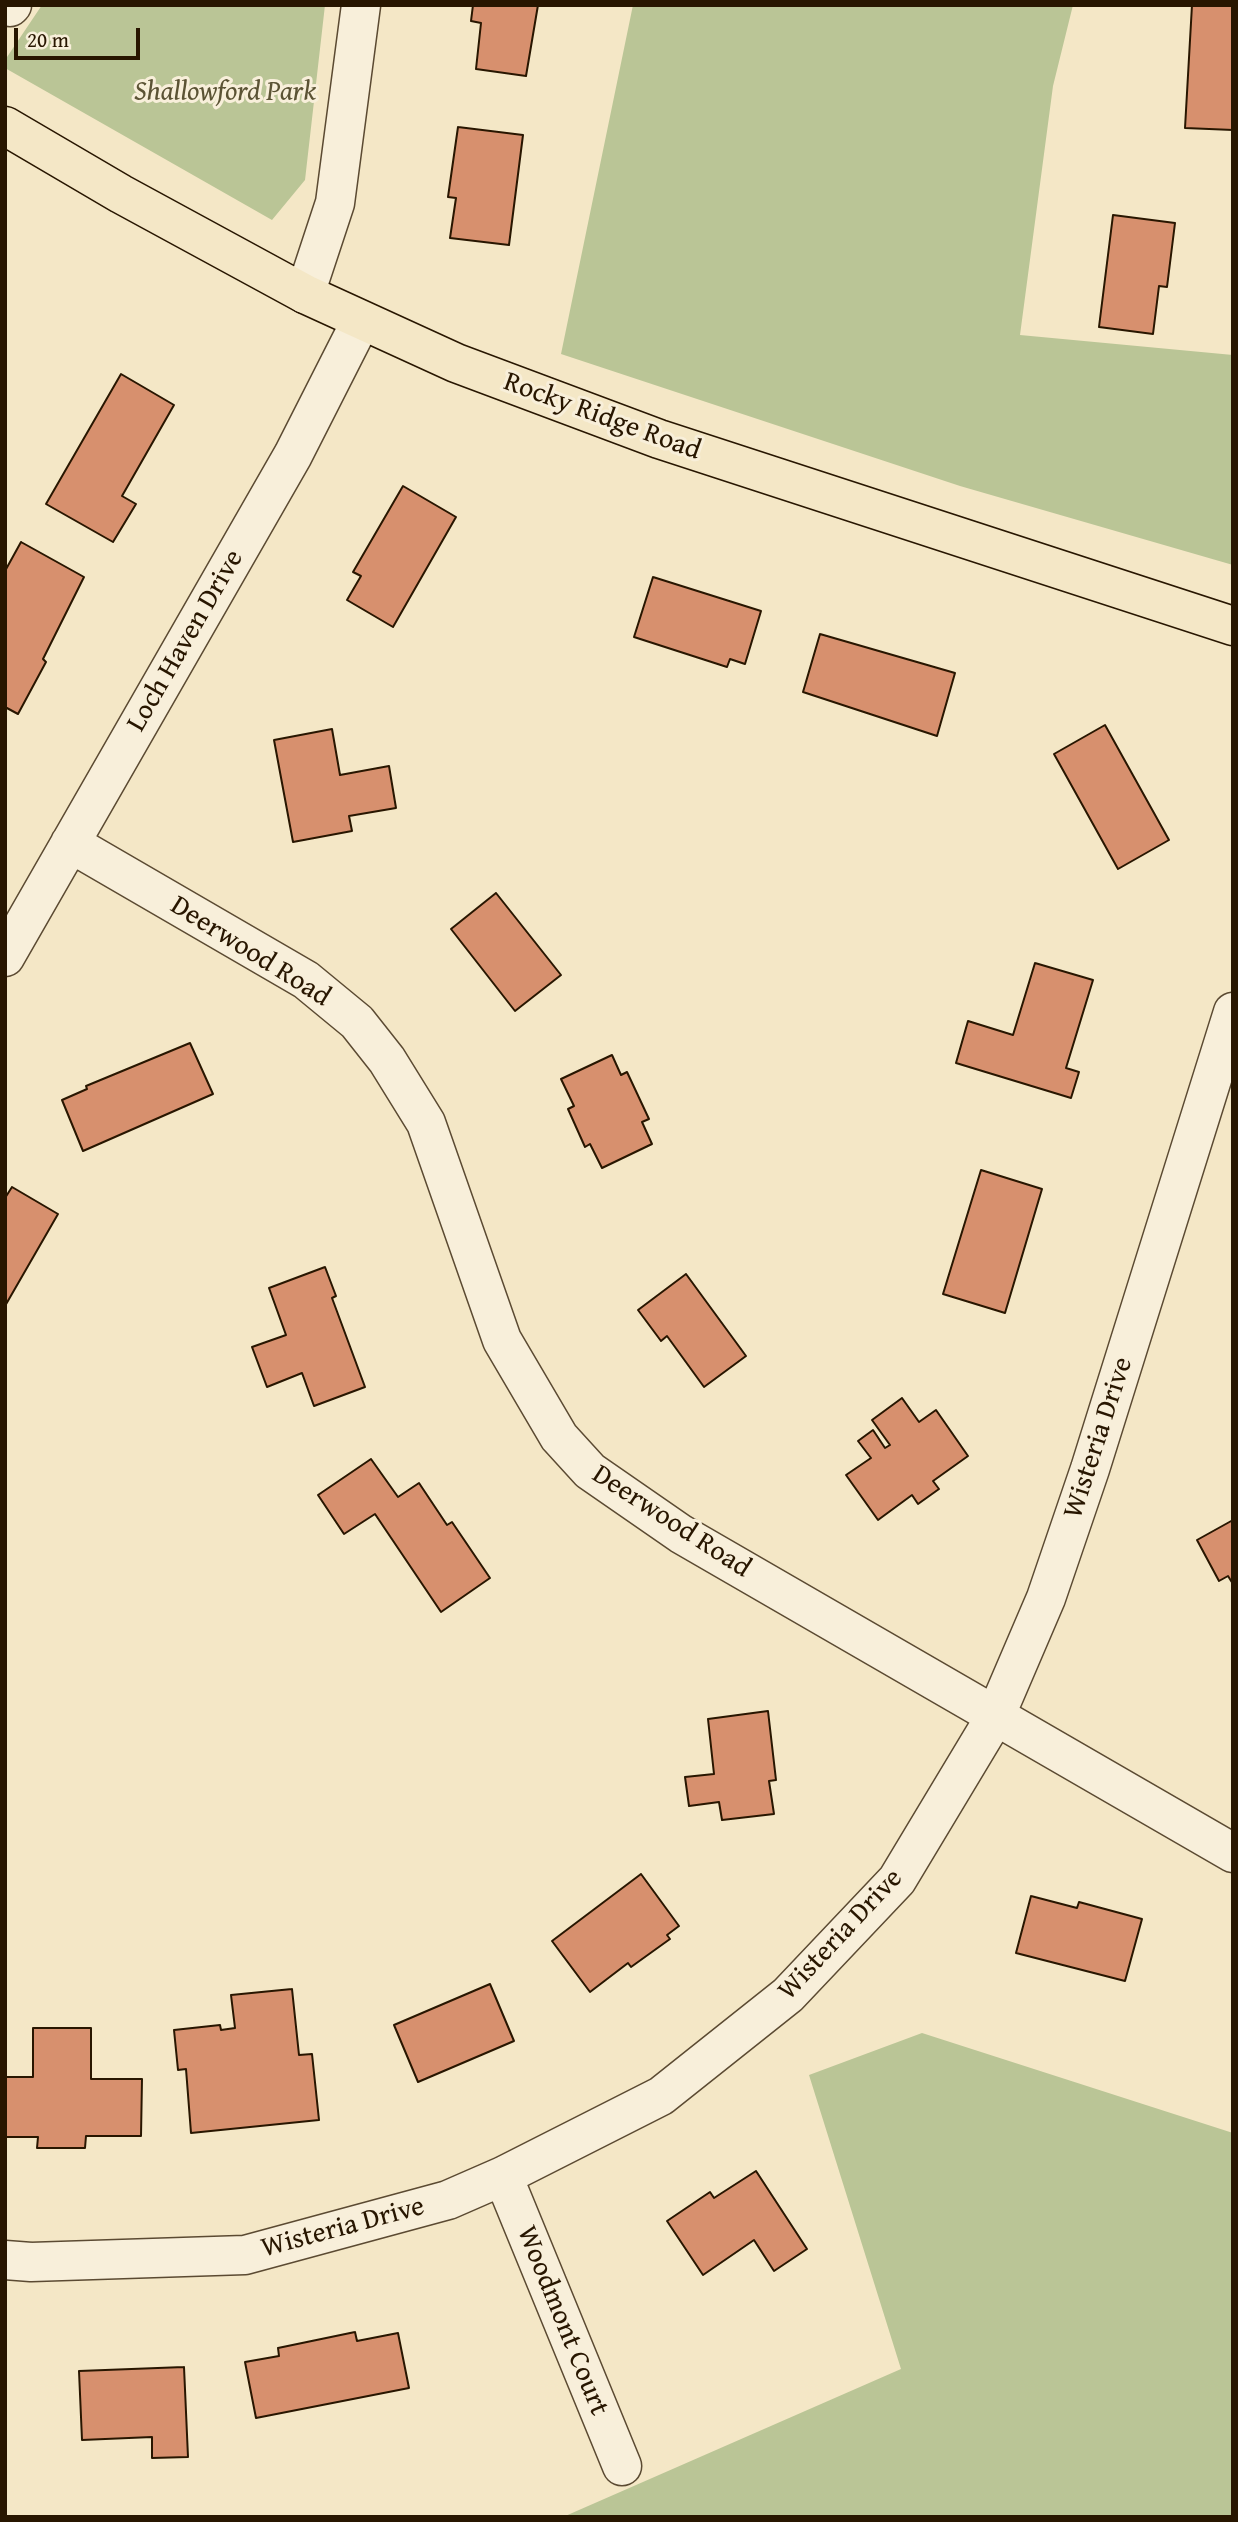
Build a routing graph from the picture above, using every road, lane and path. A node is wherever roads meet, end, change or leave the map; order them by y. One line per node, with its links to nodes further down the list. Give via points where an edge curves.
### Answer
1 (361, 5): 3 (street, via 335,203)
2 (5, 126): 3 (main road, Rocky Ridge Road)
3 (305, 294): 4 (main road, Rocky Ridge Road)
4 (361, 321): 5 (main road, Rocky Ridge Road, via 456,363 659,439); 6 (street, Loch Haven Drive, via 293,455)
5 (1233, 626)
6 (70, 844): 7 (street, Loch Haven Drive); 9 (street, Deerwood Road, via 306,980 357,1022 426,1123 502,1340 559,1437 590,1471 681,1534)
7 (5, 957)
8 (1233, 1012): 9 (street, Wisteria Drive, via 1090,1469 1046,1598)
9 (995, 1717): 10 (street, Deerwood Road); 11 (street, Wisteria Drive, via 897,1880 788,1995 661,2096)
10 (1233, 1853)
11 (503, 2176): 12 (street, Wisteria Drive, via 448,2200 245,2255); 13 (street, Woodmont Court)
12 (5, 2260)
13 (622, 2466)

